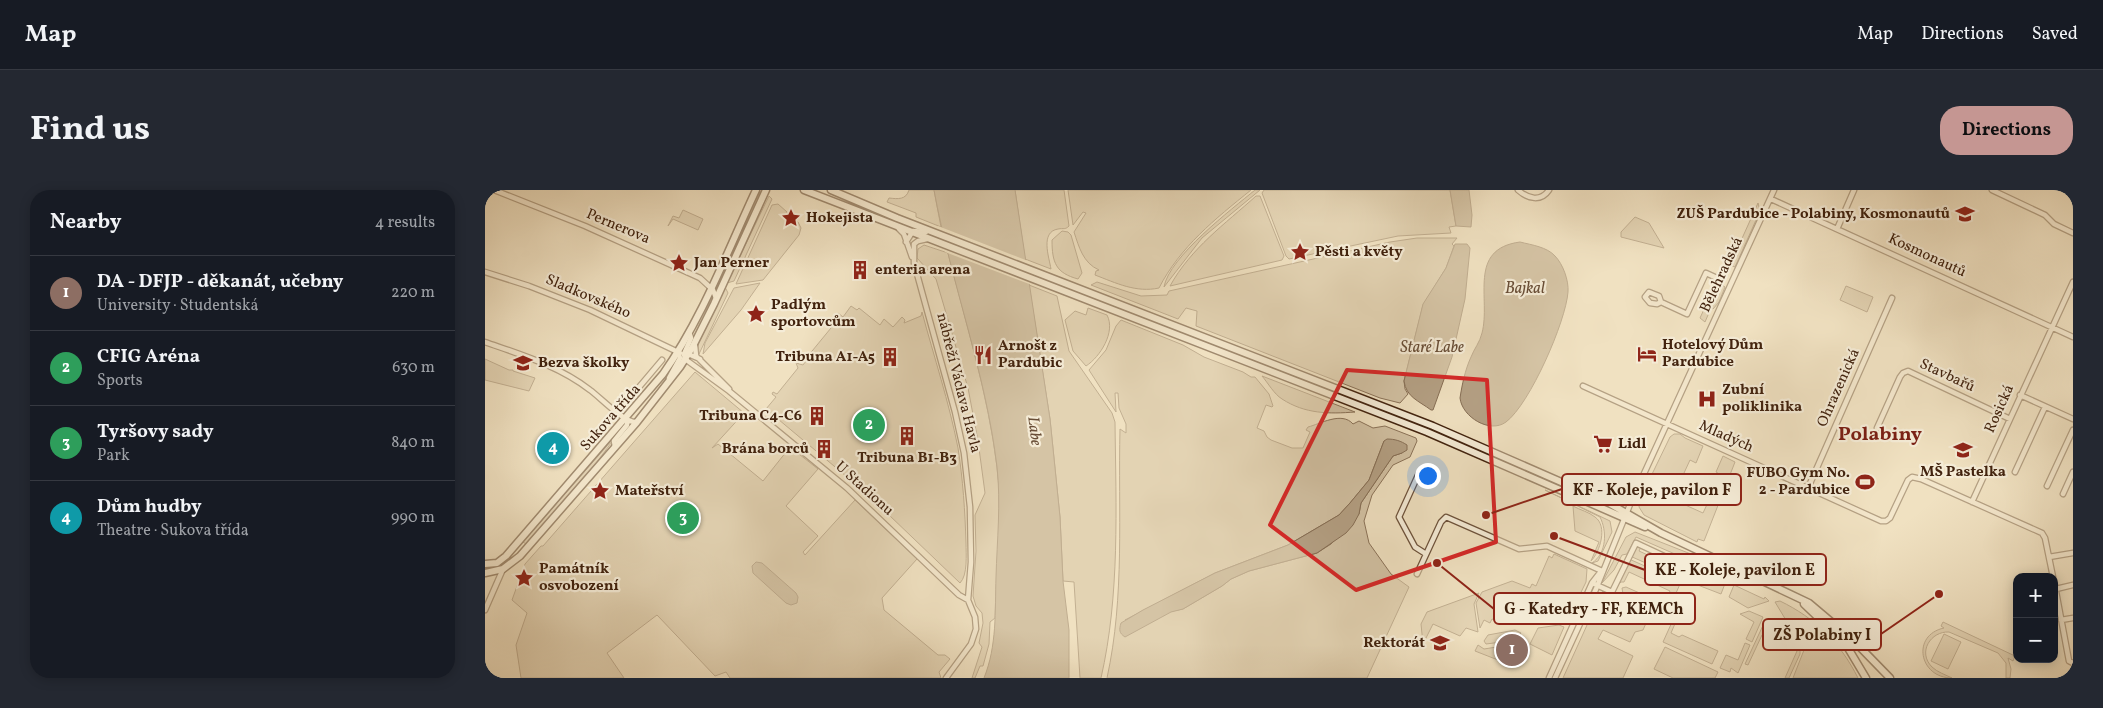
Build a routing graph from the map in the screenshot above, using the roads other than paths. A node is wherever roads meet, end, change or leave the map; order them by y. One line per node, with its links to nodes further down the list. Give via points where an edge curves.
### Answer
1 (494, 190): 23 (street, Pernerova, via 620,241 700,278)
2 (756, 190): 23 (main road, Sukova třída)
3 (767, 190): 26 (main road, Sukova třída)
4 (804, 190): 13 (main road)
5 (831, 190): 17 (main road)
6 (1518, 190): 7 (street, via 1537,198)
7 (1549, 190)
8 (1774, 190): 12 (street, Bělehradská)
9 (1855, 190): 14 (street)
10 (1992, 190): 11 (street)
11 (2001, 192): 16 (street, via 2045,214 2054,224)
12 (1771, 198): 14 (street, Kosmonautů); 43 (street, Bělehradská)
13 (895, 225): 15 (main road); 18 (street, nábřeží Václava Havla, via 904,234)
14 (1837, 229): 27 (street, Kosmonautů)
15 (911, 232): 17 (main road); 18 (street)
16 (2073, 233)
17 (930, 234): 19 (street, nábřeží Václava Havla, via 914,244); 54 (main road, via 1073,295 1418,428); 54 (main road, via 944,235 1433,426 1556,479)
18 (906, 242): 19 (street, nábřeží Václava Havla)
19 (914, 263): 70 (street, nábřeží Václava Havla, via 953,403 963,452 970,507)
20 (485, 272): 31 (street, Sladkovského, via 590,310)
21 (1717, 278): 25 (street, via 1706,273 1687,314)
22 (2073, 282): 27 (street, Rosická)
23 (711, 287): 26 (street, via 716,294); 31 (main road, Sukova třída, via 689,330)
24 (1892, 298): 51 (street, Ohrazenická)
25 (1661, 302)
26 (714, 304): 29 (main road, Sukova třída)
27 (2052, 327): 28 (street, Kosmonautů); 35 (street, Rosická)
28 (2073, 337)
29 (696, 341): 31 (main road, Sukova třída); 32 (street, via 695,352)
30 (485, 342): 38 (street, via 566,373)
31 (684, 355): 32 (street, U Stadionu); 36 (street, U Stadionu); 39 (main road, Sukova třída, via 663,374); 42 (main road, Sukova třída, via 668,384)
32 (700, 359): 36 (street, U Stadionu)
33 (662, 360): 38 (street, Sukova třída)
34 (1583, 386): 43 (street)
35 (2020, 395): 37 (street); 40 (street, Rosická)
36 (741, 401): 70 (street, U Stadionu, via 847,488)
37 (2045, 406): 41 (street); 47 (street)
38 (618, 412): 39 (street)
39 (626, 419): 42 (street); 46 (street, via 628,424 614,441); 58 (main road, Sukova třída, via 509,553 497,563)
40 (2010, 419): 44 (street, Stavbařů, via 1908,371 1900,377); 53 (street, Rosická)
41 (2073, 419)
42 (637, 422): 46 (main road, Sukova třída)
43 (1667, 424): 51 (street, Mladých); 54 (street, Bělehradská)
44 (1877, 428)
45 (2073, 430): 50 (street)
46 (615, 448): 60 (main road, Sukova třída, via 520,556)
47 (2015, 472)
48 (2073, 472): 52 (street)
49 (1419, 473): 56 (street, via 1399,517 1415,547)
50 (2047, 486)
51 (1808, 488): 53 (street, Mladých, via 1884,522 1890,518 1906,482 1912,477)
52 (2063, 494)
53 (1972, 502): 57 (street, via 2042,533)
54 (1625, 516): 61 (street, Bělehradská); 68 (main road)
55 (2073, 552): 57 (street)
56 (1426, 554): 61 (street, via 1446,517 1517,548 1527,550 1547,546); 64 (street)
57 (2049, 557): 63 (street)
58 (485, 564)
59 (1681, 564): 65 (street, via 1636,543 1612,592)
60 (503, 569): 62 (main road); 66 (street)
61 (1602, 570): 65 (street, Bělehradská)
62 (487, 573): 66 (street)
63 (2052, 573)
64 (1417, 574)
65 (1595, 584): 78 (street); 79 (street)
66 (495, 585): 72 (street)
67 (2073, 586): 69 (street)
68 (1778, 587): 80 (main road, via 1833,630 1851,650); 81 (main road, via 1819,610)
69 (2058, 589)
70 (968, 600): 77 (street, via 975,617 976,634)
71 (2058, 601): 74 (street)
72 (485, 610)
73 (2073, 618): 74 (street)
74 (2061, 620): 75 (street)
75 (2070, 652): 76 (street)
76 (2072, 663)
77 (947, 678)
78 (1549, 678)
79 (1555, 678)
80 (1866, 678)
81 (1890, 678)

